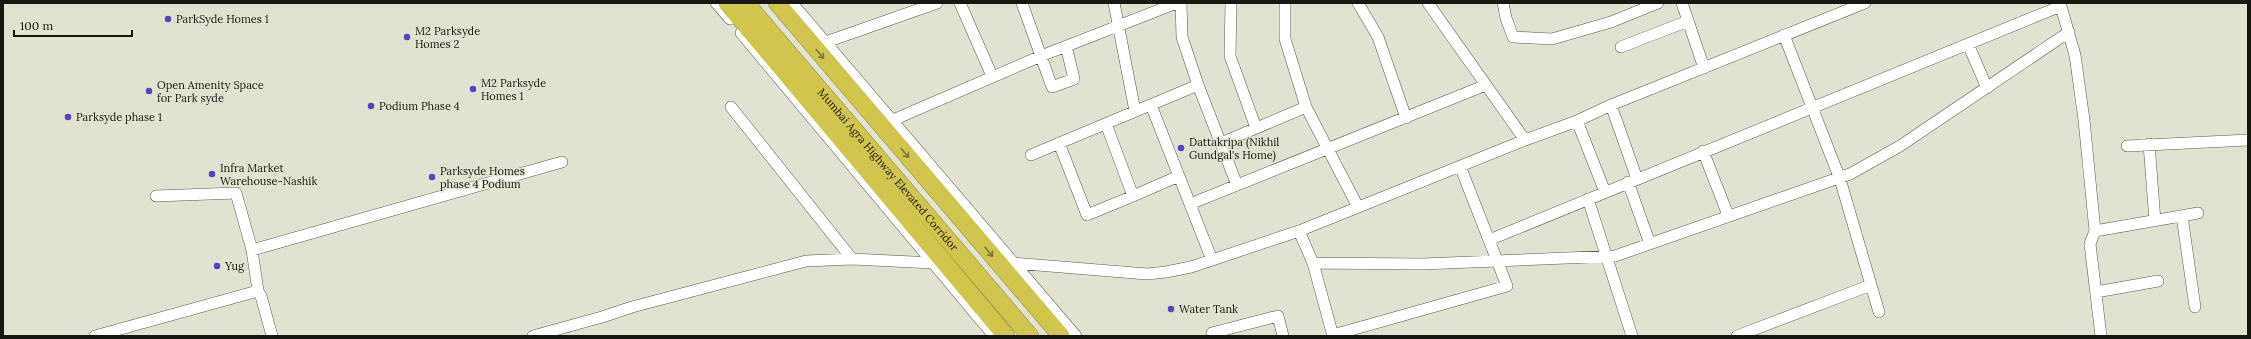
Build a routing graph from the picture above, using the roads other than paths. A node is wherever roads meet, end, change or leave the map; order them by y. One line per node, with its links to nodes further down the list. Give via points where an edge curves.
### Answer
1 (716, 3): 83 (street)
2 (727, 3): 95 (highway)
3 (746, 3): 96 (highway, Mumbai Agra Highway Elevated Corridor)
4 (760, 3): 97 (highway, Mumbai Agra Highway Elevated Corridor)
5 (777, 3): 98 (highway, one-way to 98)
6 (792, 3): 27 (street)
7 (937, 3): 27 (street)
8 (960, 3): 33 (street)
9 (1022, 3): 31 (street)
10 (1114, 3): 24 (street)
11 (1177, 3): 22 (street)
12 (1181, 3): 34 (street, via 1182,37)
13 (1230, 3): 47 (street, via 1230,56)
14 (1285, 3): 40 (street, via 1285,40)
15 (1358, 3): 43 (street, via 1378,37)
16 (1428, 3): 35 (street)
17 (1503, 3): 18 (street, via 1513,37 1552,39 1611,22)
18 (1658, 3)
19 (1682, 3): 23 (street)
20 (1865, 3): 26 (street)
21 (2061, 5): 25 (street); 28 (street)
22 (1158, 7): 24 (street)
23 (1688, 20): 30 (street); 32 (street)
24 (1117, 26): 29 (street); 42 (street)
25 (2069, 32): 36 (street); 74 (street, via 2075,55 2084,120)
26 (1784, 36): 32 (street); 41 (street)
27 (826, 42): 44 (street)
28 (1968, 44): 36 (street); 41 (street)
29 (1066, 46): 31 (street); 31 (street, via 1074,79 1052,87)
30 (1621, 47)
31 (1042, 56): 33 (street)
32 (1704, 68): 38 (street)
33 (992, 76): 44 (street)
34 (1198, 85): 37 (street); 51 (street)
35 (1486, 85): 43 (street); 48 (street)
36 (1986, 88): 60 (street, via 1900,146)
37 (1151, 105): 42 (street); 59 (street)
38 (1611, 105): 45 (street); 61 (street)
39 (731, 106): 79 (street)
40 (1306, 107): 47 (street); 54 (street)
41 (1812, 107): 55 (street); 60 (street)
42 (1135, 111): 46 (street)
43 (1406, 118): 54 (street)
44 (893, 120): 81 (street)
45 (1577, 121): 48 (street); 63 (street)
46 (1106, 124): 50 (street); 65 (street)
47 (1256, 128): 51 (street)
48 (1525, 140): 58 (street)
49 (2248, 140): 52 (street)
50 (1059, 143): 56 (street); 65 (street, via 1087,215)
51 (1221, 143): 62 (street)
52 (2149, 144): 53 (street); 72 (street)
53 (2127, 146)
54 (1328, 149): 62 (street); 68 (street)
55 (1703, 151): 61 (street); 70 (street)
56 (1031, 156)
57 (562, 162): 77 (street)
58 (1460, 166): 68 (street); 75 (street)
59 (1179, 176): 65 (street); 67 (street)
60 (1840, 179): 70 (street); 86 (street)
61 (1633, 180): 63 (street); 76 (street)
62 (1237, 185): 67 (street)
63 (1605, 192): 66 (street)
64 (156, 196): 77 (street, via 236,193)
65 (1133, 196)
66 (1588, 199): 75 (street); 78 (street)
67 (1190, 204): 80 (street)
68 (1358, 207): 73 (street)
69 (2198, 213): 71 (street)
70 (1728, 215): 76 (street)
71 (2182, 216): 72 (street); 89 (street)
72 (2155, 221): 74 (street)
73 (1299, 231): 80 (street); 84 (street)
74 (2095, 231): 88 (street, via 2090,244)
75 (1489, 240): 82 (street)
76 (1650, 244): 78 (street)
77 (252, 250): 87 (street)
78 (1608, 256): 82 (street); 103 (street)
79 (852, 259): 83 (street); 93 (street, via 806,261)
80 (1212, 260): 81 (street, via 1177,270 1147,274)
81 (1014, 262): 99 (street)
82 (1498, 262): 84 (street); 102 (street, via 1507,286)
83 (933, 263): 94 (street)
84 (1313, 263): 102 (street)
85 (2158, 281): 88 (street)
86 (1871, 285): 90 (street); 104 (street)
87 (258, 291): 91 (street); 92 (street)
88 (2096, 292): 105 (street)
89 (2195, 307)
90 (1879, 312)
91 (95, 336)
92 (272, 336)
93 (533, 336)
94 (994, 336)
95 (1006, 336)
96 (1030, 336)
97 (1041, 336)
98 (1061, 336)
99 (1076, 336)
100 (1214, 336): 101 (street, via 1212,333 1278,316)
101 (1283, 336)
102 (1333, 336)
103 (1632, 336)
104 (1737, 336)
105 (2101, 336)

